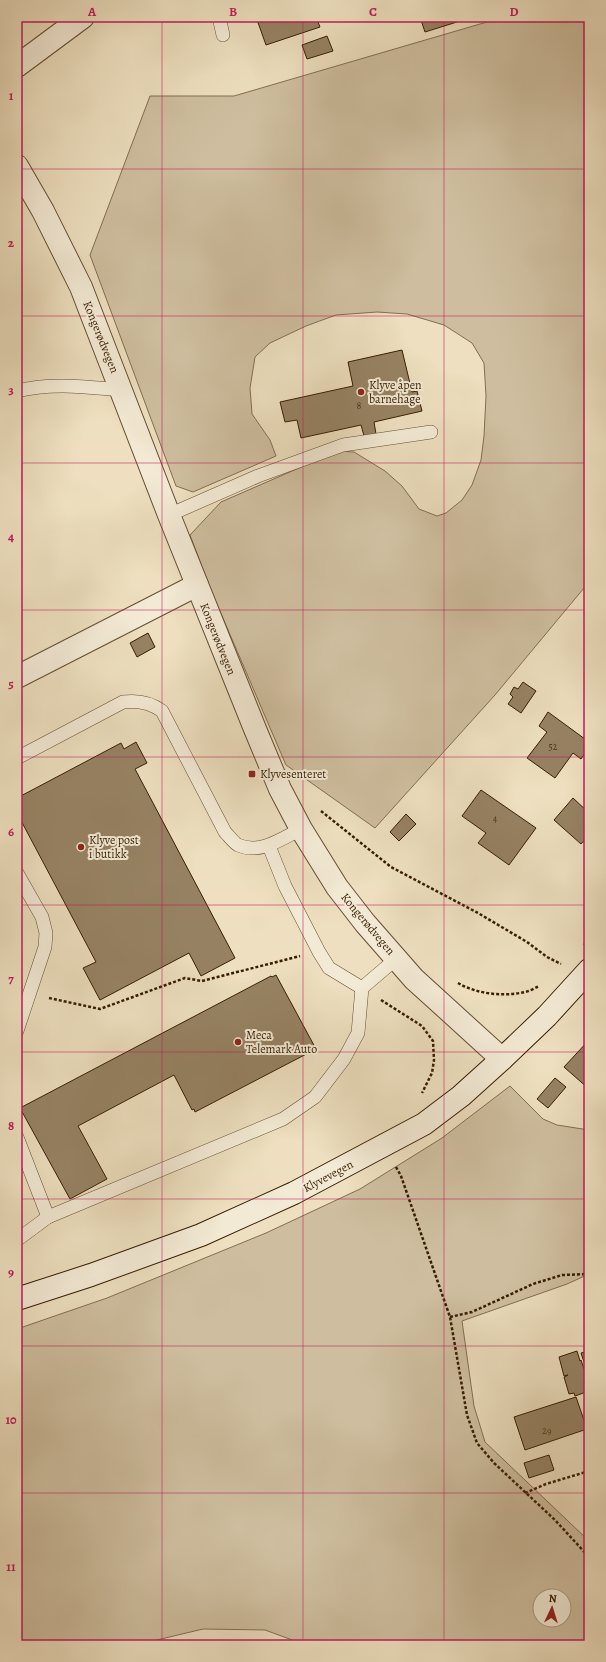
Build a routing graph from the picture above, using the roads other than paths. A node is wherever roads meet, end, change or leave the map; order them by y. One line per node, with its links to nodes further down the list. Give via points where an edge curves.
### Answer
1 (83, 17): 4 (street)
2 (219, 17): 3 (lane)
3 (223, 35)
4 (17, 66)
5 (17, 166): 6 (street, Kongerødvegen, via 81,287)
6 (122, 390): 7 (lane, via 54,385); 9 (street, Kongerødvegen)
7 (17, 391)
8 (431, 432): 9 (lane, via 343,445 258,476)
9 (169, 515): 10 (street, Kongerødvegen)
10 (197, 585): 11 (street); 13 (street, Kongerødvegen, via 274,775)
11 (17, 677)
12 (17, 758): 14 (lane, via 123,702 134,701 155,706 162,711 225,832 237,845 251,848)
13 (301, 829): 14 (lane); 16 (street, Kongerødvegen, via 337,887)
14 (269, 846): 18 (lane, via 284,886 329,968)
15 (17, 873): 19 (lane, via 42,917 46,933 45,947)
16 (397, 958): 18 (lane); 20 (street, Kongerødvegen, via 424,989)
17 (589, 970): 20 (street, Klyvevegen, via 547,1016)
18 (362, 988): 22 (lane, via 358,1033 344,1059 315,1097 283,1119)
19 (17, 1031)
20 (502, 1059): 24 (street, Klyvevegen, via 424,1124 294,1194 201,1235)
21 (17, 1137): 22 (lane)
22 (48, 1217): 23 (lane)
23 (17, 1240)
24 (17, 1299)

